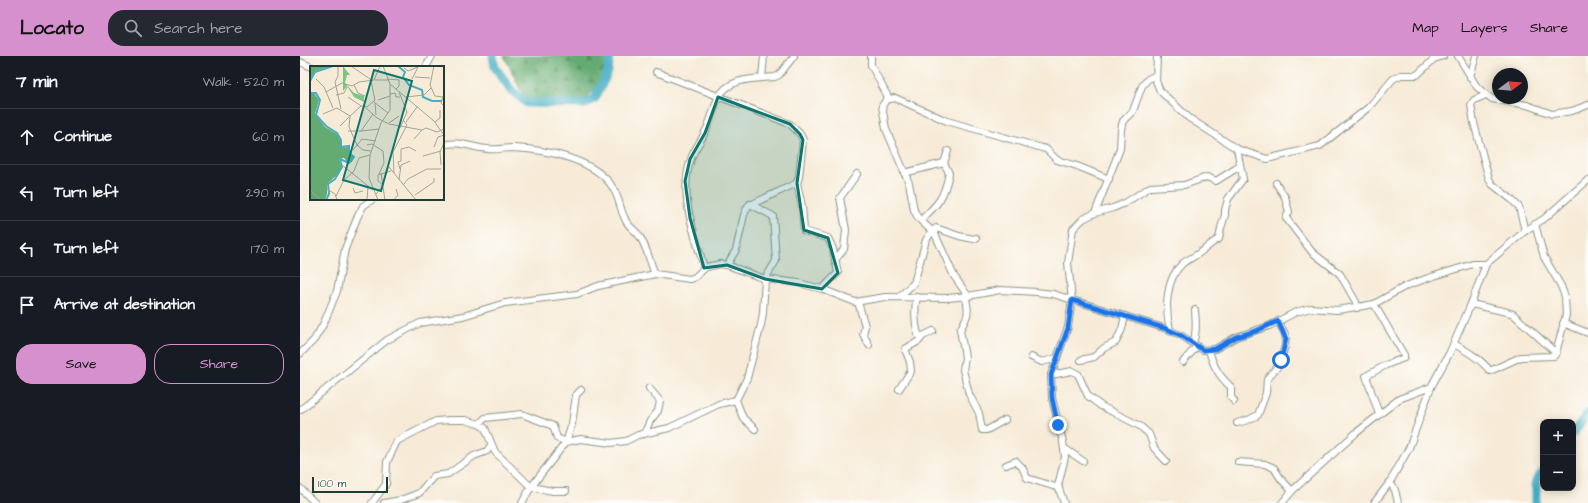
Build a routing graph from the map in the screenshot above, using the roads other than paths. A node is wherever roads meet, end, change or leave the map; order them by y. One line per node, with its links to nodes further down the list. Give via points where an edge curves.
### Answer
1 (432, 56): 11 (street)
2 (764, 56): 15 (street)
3 (794, 56): 15 (street, via 779,75)
4 (871, 56): 18 (street, via 871,65)
5 (1157, 56): 13 (street)
6 (1442, 56): 21 (street, via 1434,59 1417,75 1401,75 1393,79 1369,108 1320,146 1267,159)
7 (1457, 56): 14 (street)
8 (1476, 56): 14 (street)
9 (300, 62): 10 (street)
10 (310, 66)
11 (427, 66)
12 (656, 72): 17 (street)
13 (1156, 75): 21 (street, via 1157,86 1166,97 1189,118); 27 (street, via 1142,86 1133,111 1123,121 1120,149)
14 (1470, 77): 16 (street)
15 (762, 78): 17 (street, via 734,83 725,88)
16 (1486, 95): 19 (street, via 1492,99 1528,105 1552,114); 37 (street, via 1474,100 1471,105 1486,174 1492,184 1519,207)
17 (718, 97): 29 (street, via 790,124 797,130 802,140); 42 (street, via 705,132 690,159 685,181 690,218)
18 (889, 99): 25 (street, via 882,106 886,129); 27 (street, via 895,98 947,121 1042,148 1057,160)
19 (1588, 105)
20 (444, 145): 43 (street, via 456,143 488,149 511,148 551,153 599,172 614,189 629,226 640,236)
21 (1237, 149): 24 (street)
22 (948, 151): 23 (street)
23 (944, 163): 25 (street); 34 (street, via 949,173 946,187 939,203)
24 (1240, 166): 33 (street, via 1216,181 1207,177 1184,185 1150,187 1125,203); 58 (street, via 1243,179 1228,199 1219,239 1184,263 1176,272 1168,296 1167,318)
25 (904, 173): 34 (street, via 914,210)
26 (857, 174): 39 (street, via 840,198 846,230 844,248)
27 (1109, 179): 33 (street)
28 (1588, 180): 35 (street, via 1545,218)
29 (797, 183): 32 (street); 39 (street, via 804,231 828,238)
30 (1276, 183): 53 (street, via 1289,212 1286,218 1312,252 1340,274)
31 (372, 200): 67 (street, via 364,206 357,218 345,249 337,291 324,323 314,340)
32 (750, 204): 41 (street, via 744,215 736,250); 44 (street, via 773,216 776,261)
33 (1095, 213): 49 (street, via 1083,219 1073,229 1068,263)
34 (920, 220): 36 (street)
35 (1534, 224): 37 (street); 57 (street, via 1544,257 1565,297)
36 (932, 231): 38 (street, via 936,228); 46 (street, via 926,240 914,283); 47 (street)
37 (1525, 231): 40 (street)
38 (976, 238)
39 (835, 260): 45 (street, via 838,273)
40 (1486, 264): 51 (street, via 1473,264 1406,286); 52 (street)
41 (727, 265): 42 (street); 44 (street)
42 (704, 268): 43 (street, via 690,279)
43 (655, 274): 79 (street, via 598,286 576,294 505,303 462,316 420,323 387,340)
44 (765, 279): 45 (street); 77 (street, via 761,325 747,378)
45 (822, 289): 50 (street)
46 (900, 296): 48 (street); 50 (street)
47 (966, 296): 48 (street); 49 (street, via 1000,290 1053,294); 81 (street, via 968,312 960,330 965,357 963,370 969,394 979,413 982,430)
48 (918, 297): 61 (street, via 915,324 918,335)
49 (1072, 300): 55 (street); 69 (street, via 1068,328)
50 (858, 302): 63 (street, via 865,326 863,334)
51 (1374, 304): 53 (street); 80 (street, via 1404,355 1404,358 1366,376)
52 (1471, 304): 62 (street); 66 (street, via 1512,314)
53 (1358, 308): 56 (street, via 1306,309)
54 (1195, 310): 64 (street)
55 (1125, 316): 58 (street); 70 (street, via 1116,342 1094,357)
56 (1278, 321): 65 (street); 82 (street, via 1286,339 1279,365 1267,379 1266,393 1258,415)
57 (1563, 323): 60 (street); 66 (street)
58 (1170, 330): 64 (street)
59 (932, 332): 61 (street)
60 (1588, 333)
61 (923, 336): 75 (street, via 905,349 911,371)
62 (1454, 344): 66 (street, via 1486,365 1490,371 1521,357 1554,356); 73 (street)
63 (869, 345)
64 (1195, 345): 65 (street, via 1203,350); 71 (street)
65 (1209, 350): 78 (street, via 1217,372 1231,387)
66 (1556, 353)
67 (300, 354)
68 (1031, 356): 69 (street, via 1042,362)
69 (1057, 358): 72 (street)
70 (1081, 360)
71 (1184, 362)
72 (1051, 375): 88 (street, via 1052,398); 89 (street, via 1072,371 1078,374 1088,396 1101,406 1140,426 1149,434 1154,448)
73 (1431, 387): 80 (street, via 1402,398); 93 (street, via 1409,448)
74 (649, 388): 85 (street, via 660,401 658,411)
75 (899, 389)
76 (581, 390): 86 (street, via 576,395 572,424)
77 (736, 400): 84 (street, via 743,418); 85 (street, via 719,404 669,428)
78 (1234, 401)
79 (300, 410)
80 (1379, 414): 98 (street)
81 (1005, 420)
82 (1237, 423)
83 (479, 424): 86 (street, via 485,418 522,414 553,426 557,438); 87 (street, via 487,430); 100 (street, via 465,420 436,421 397,440 387,462 386,484)
84 (755, 429)
85 (644, 434): 86 (street, via 626,441 611,443 581,439)
86 (566, 442): 94 (street)
87 (491, 445): 94 (street, via 495,452); 101 (street, via 487,451 448,474 434,476 419,493)
88 (1064, 448): 90 (street); 96 (street, via 1065,457)
89 (1166, 461)
90 (1082, 462)
91 (1238, 462): 98 (street, via 1264,464 1274,468)
92 (1006, 465): 96 (street, via 1016,461 1027,478)
93 (1390, 482): 105 (street); 106 (street)
94 (531, 486): 97 (street); 102 (street)
95 (300, 488): 99 (street)
96 (1059, 488): 103 (street)
97 (566, 491)
98 (1292, 491): 104 (street)
99 (316, 503)
100 (372, 503)
101 (384, 503)
102 (522, 503)
103 (1064, 503)
104 (1282, 503)
105 (1374, 503)
106 (1398, 503)

